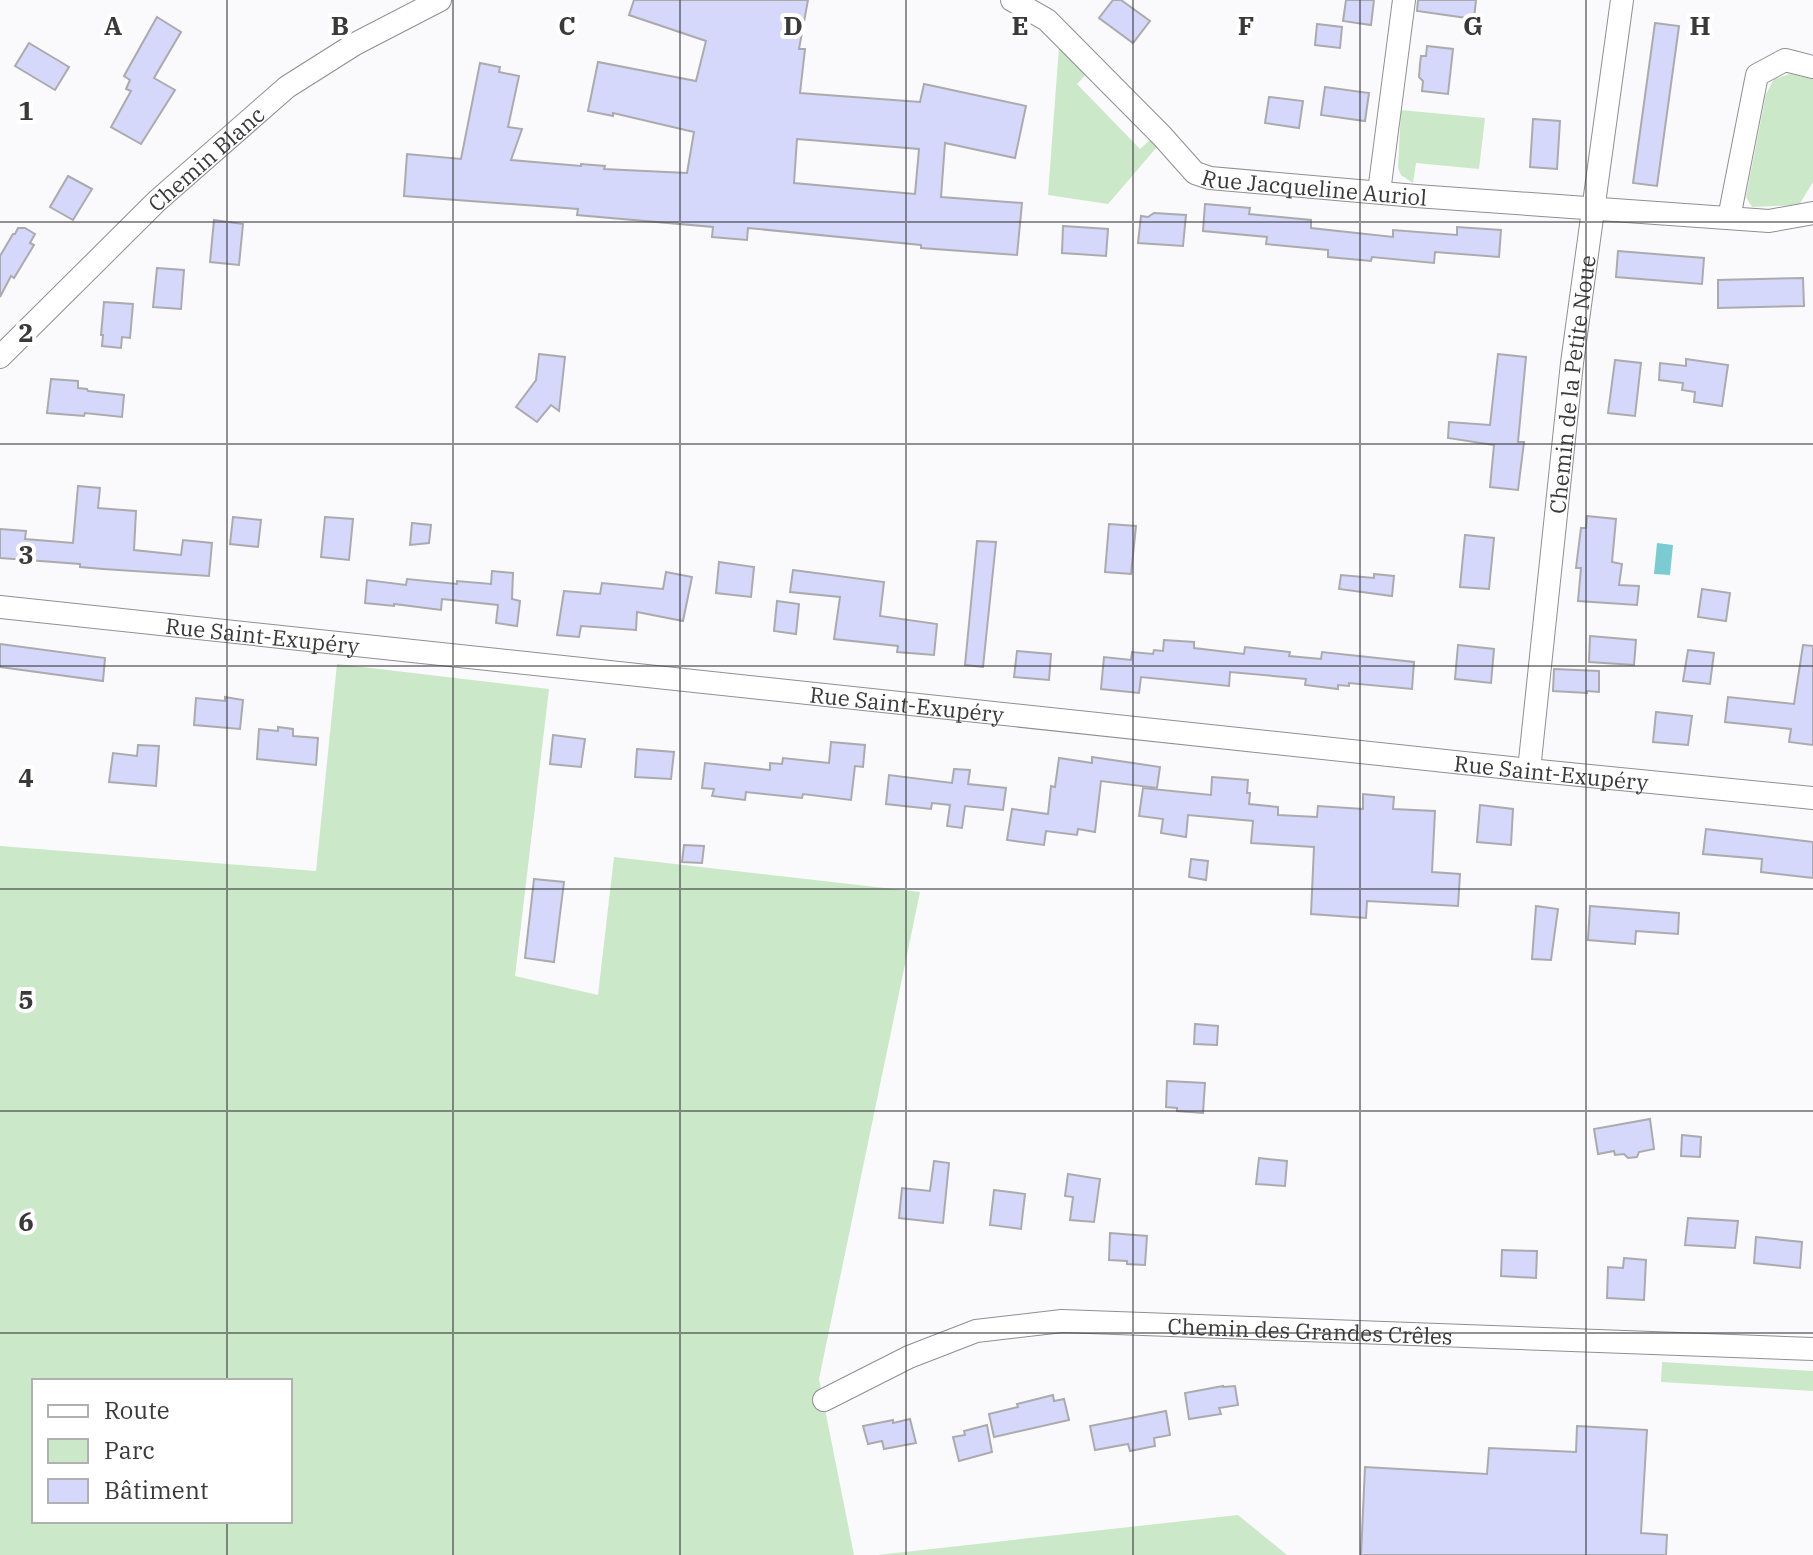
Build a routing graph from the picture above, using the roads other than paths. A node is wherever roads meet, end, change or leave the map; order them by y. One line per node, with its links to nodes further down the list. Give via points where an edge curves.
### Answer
1 (440, 0): 10 (street, Chemin Blanc, via 287,87 157,201)
2 (1404, 0): 6 (street)
3 (1622, 0): 7 (street, Chemin de la Petite Noue)
4 (1017, 1): 6 (street, Rue Jacqueline Auriol, via 1047,20 1195,173)
5 (1813, 67): 9 (street, via 1785,60 1757,75)
6 (1379, 192): 7 (street, Rue Jacqueline Auriol)
7 (1593, 208): 9 (street, Rue Jacqueline Auriol); 12 (street, Chemin de la Petite Noue)
8 (1813, 213): 9 (street, Rue Jacqueline Auriol, via 1769,221)
9 (1729, 218)
10 (0, 357)
11 (0, 607): 12 (street, Rue Saint-Exupéry)
12 (1529, 770): 13 (street, Rue Saint-Exupéry)
13 (1813, 798)
14 (1813, 1349): 15 (street, Chemin des Grandes Crêles, via 1062,1321 976,1331 909,1357)
15 (824, 1400)

